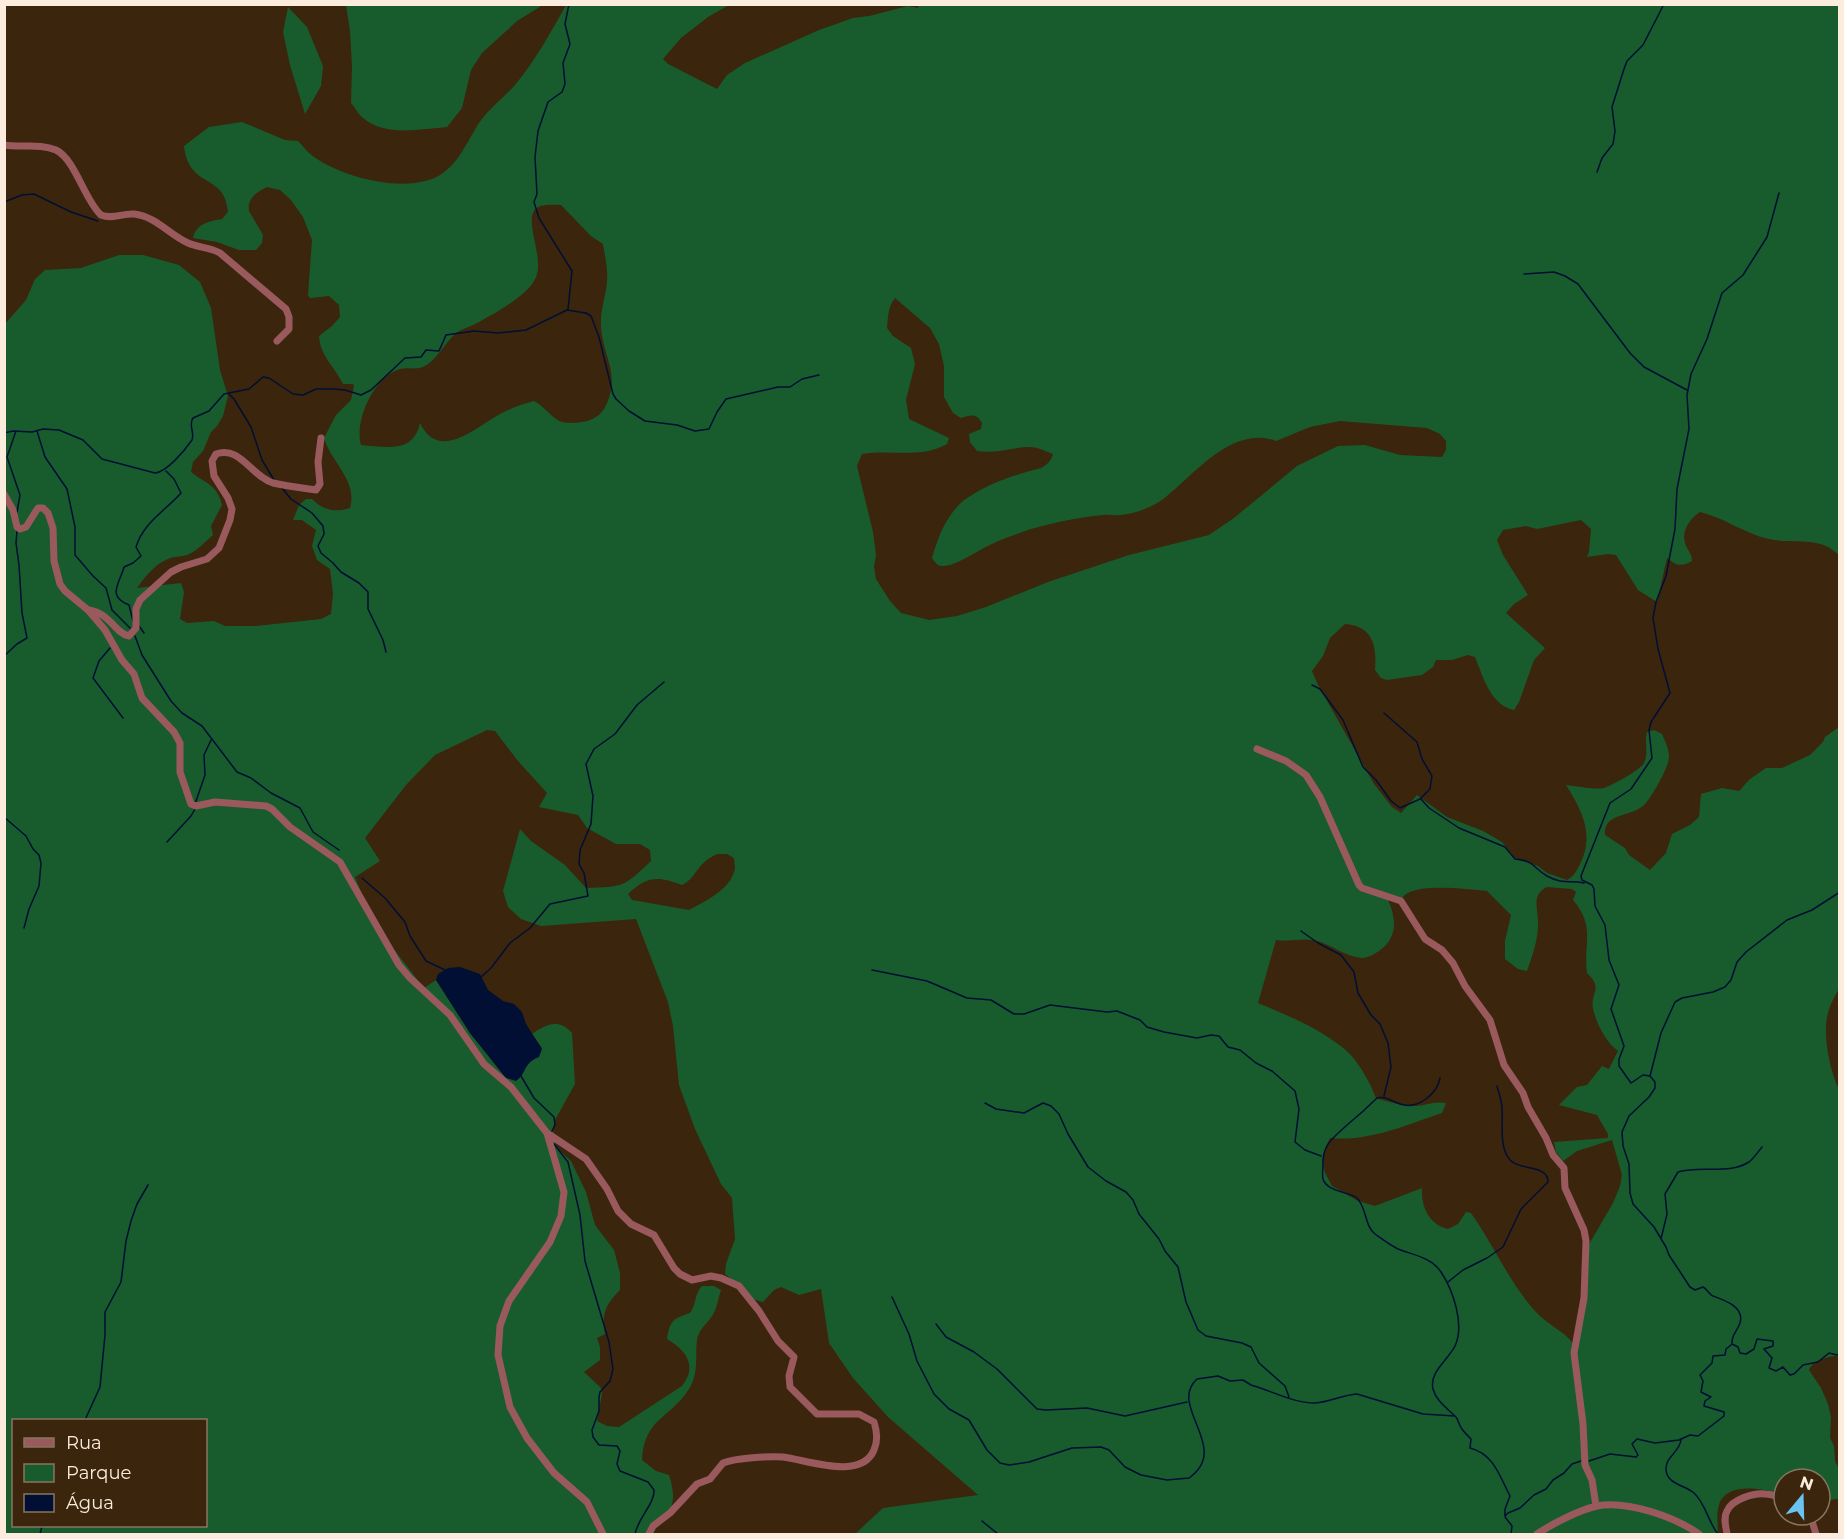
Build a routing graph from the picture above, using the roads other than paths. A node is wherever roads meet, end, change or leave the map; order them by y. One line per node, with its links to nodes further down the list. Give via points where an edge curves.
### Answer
1 (4, 145): 2 (street, via 57,150 101,215 138,215 185,242 220,253 286,309 289,329)
2 (277, 341)
3 (321, 438): 5 (street, via 320,484 316,490 273,483 234,454 216,454 212,461 214,476 232,509 217,551 202,562 175,570 140,600 136,628 129,636 104,615)
4 (4, 494): 5 (street, via 20,529 26,527 35,510 46,510 51,519 60,584)
5 (88, 610): 7 (street, via 134,674 142,698 178,739 180,771 191,804 266,806 340,862 399,965 450,1015 484,1064 510,1087)
6 (1257, 749): 9 (street, via 1286,761 1305,775 1320,797 1359,885 1401,901 1426,941 1442,950 1453,963 1490,1020 1504,1065 1564,1168 1565,1188 1586,1241 1584,1298 1574,1349 1585,1462)
7 (547, 1133): 10 (street, via 564,1192 561,1216 550,1242 509,1301 498,1337 498,1354 510,1407 527,1438 554,1473 587,1502); 11 (street, via 586,1159 618,1211 631,1224 654,1235 680,1274 692,1280 716,1276 739,1286 794,1357 790,1387 814,1412 859,1414 876,1427 877,1442 870,1458 847,1467 777,1457 723,1463 710,1479 696,1486 653,1526)
8 (1772, 1496): 14 (street, via 1756,1494 1734,1502 1726,1512)
9 (1596, 1506): 12 (street); 13 (street, via 1645,1511)
10 (603, 1534)
11 (649, 1534)
12 (1537, 1534)
13 (1699, 1534)
14 (1727, 1534)

